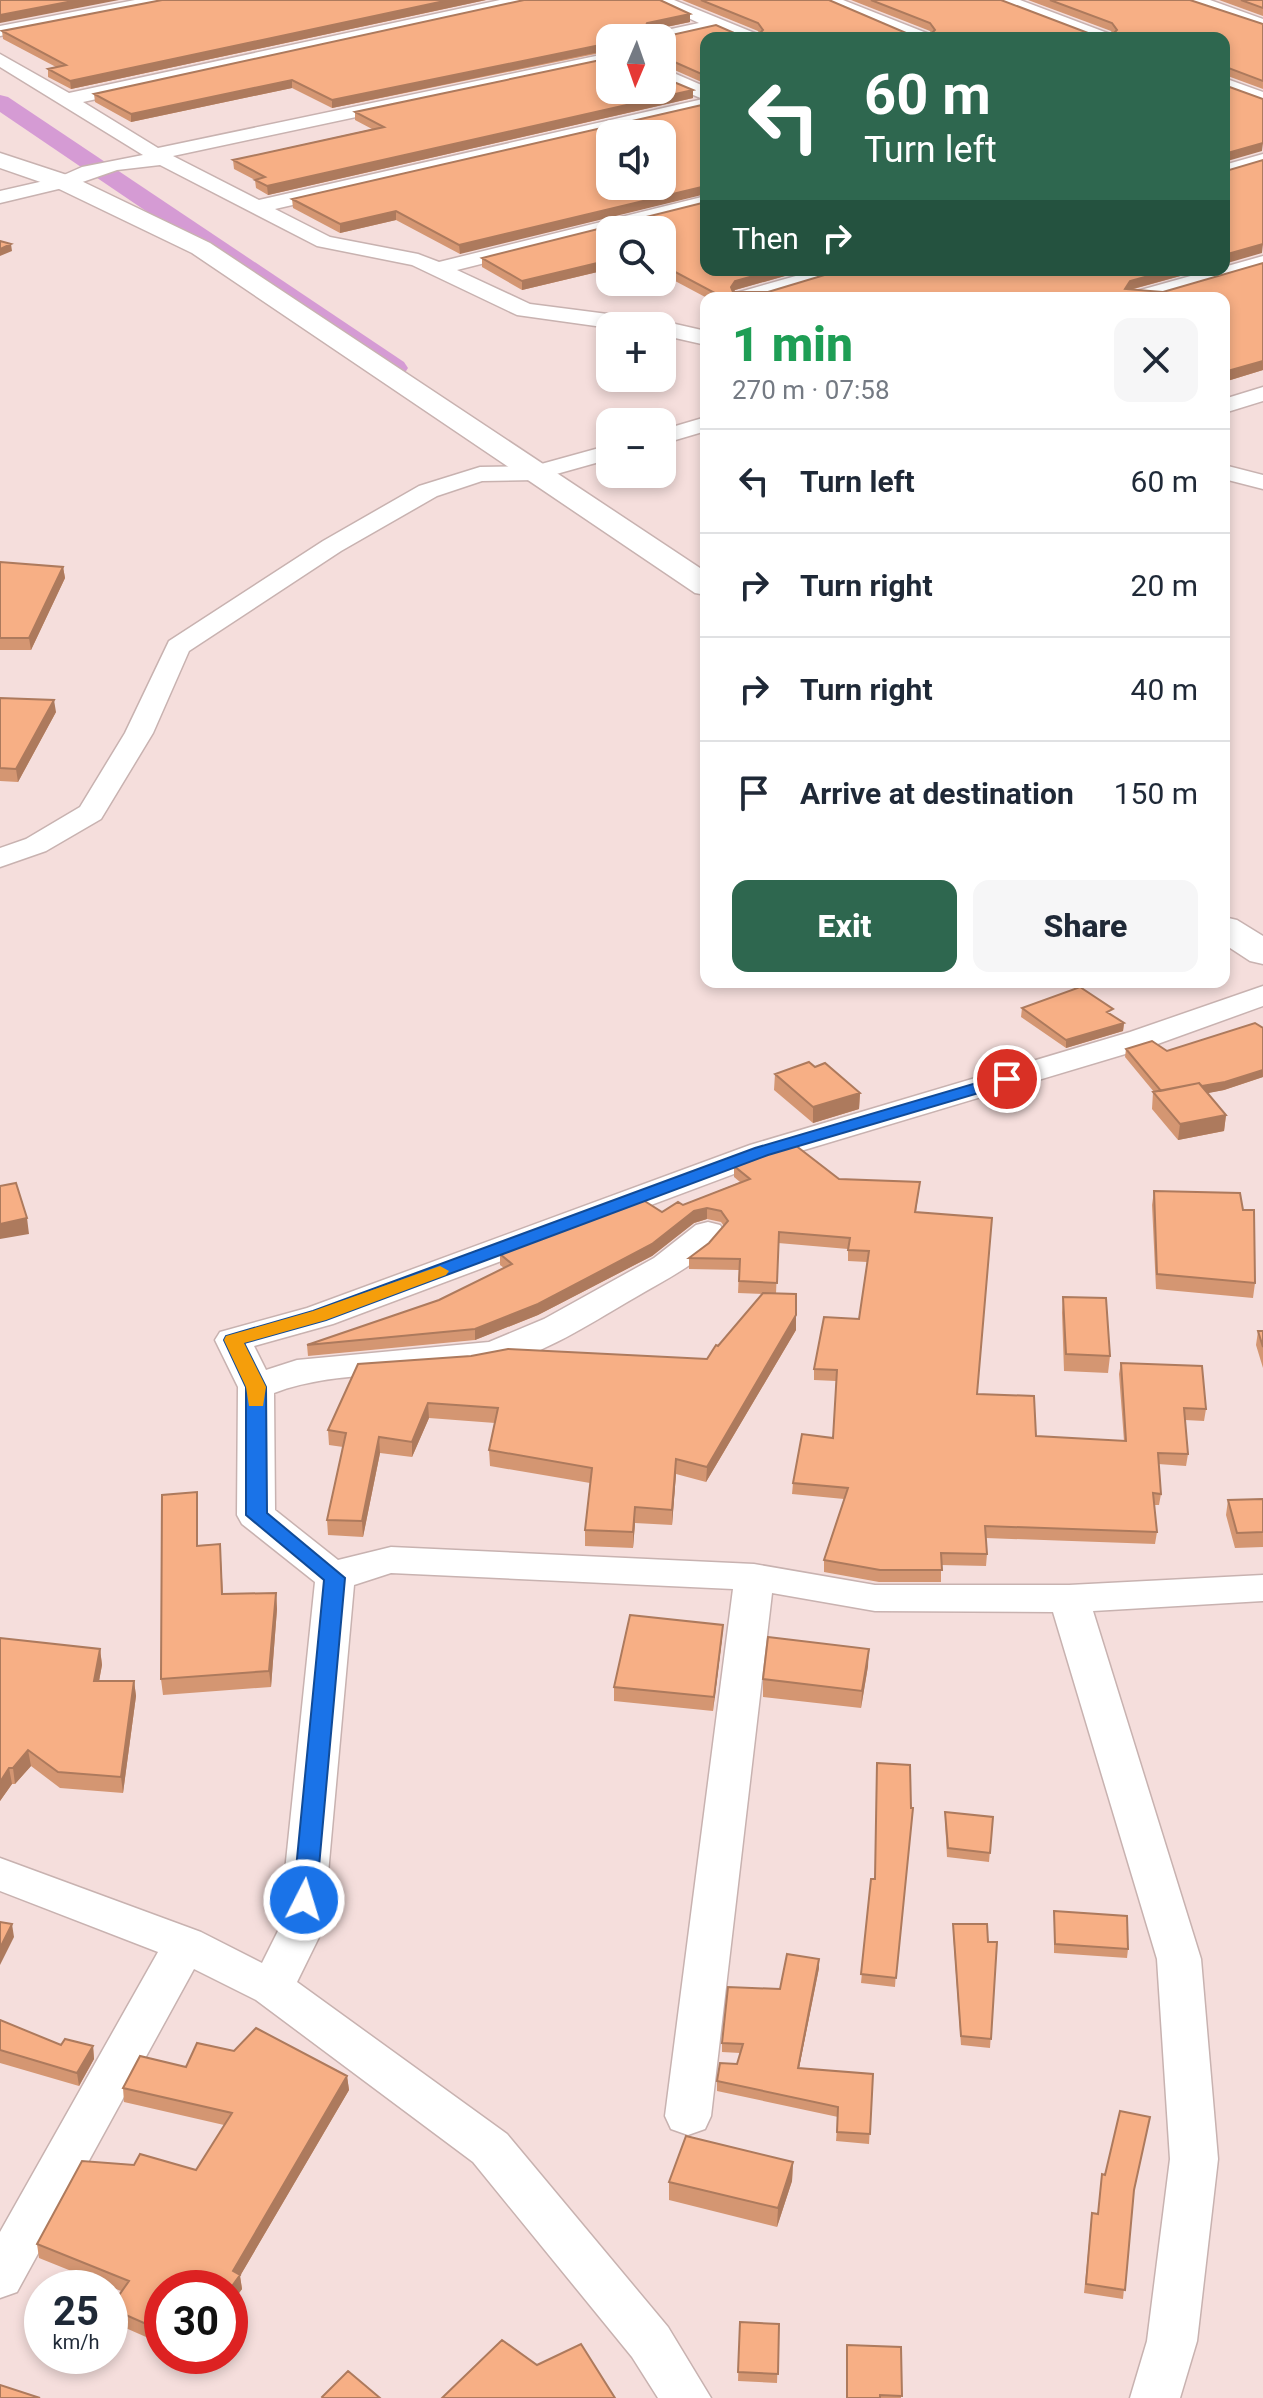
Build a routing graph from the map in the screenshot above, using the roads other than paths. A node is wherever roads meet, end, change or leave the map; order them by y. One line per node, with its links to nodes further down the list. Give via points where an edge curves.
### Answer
1 (162, 0): 9 (street)
2 (524, 0): 19 (street)
3 (659, 0): 7 (street)
4 (827, 0): 11 (street)
5 (1004, 0): 12 (street)
6 (1193, 0): 8 (street)
7 (718, 24): 10 (street); 13 (street)
8 (1263, 25)
9 (0, 31)
10 (737, 32)
11 (908, 32)
12 (1088, 32)
13 (676, 33)
14 (596, 55): 22 (street)
15 (0, 59): 19 (street)
16 (676, 81): 18 (street)
17 (1230, 86): 20 (street)
18 (700, 91)
19 (69, 99): 22 (street)
20 (1263, 99)
21 (700, 105): 30 (street)
22 (159, 157): 27 (street); 30 (street)
23 (1230, 158): 25 (street)
24 (0, 160): 27 (street)
25 (1254, 163): 26 (street)
26 (1230, 169)
27 (96, 176): 28 (street); 48 (street)
28 (0, 197)
29 (700, 203): 32 (street)
30 (257, 207): 32 (street, via 324,242)
31 (1263, 262): 33 (street)
32 (439, 268): 39 (street, via 525,310)
33 (1230, 272)
34 (819, 276): 36 (street)
35 (1214, 276): 37 (street)
36 (765, 292)
37 (1159, 292)
38 (700, 315): 40 (street)
39 (596, 319)
40 (676, 322)
41 (676, 331): 42 (street)
42 (700, 337)
43 (1263, 394): 44 (street)
44 (1230, 404)
45 (700, 426): 46 (street)
46 (676, 433)
47 (596, 456): 48 (street)
48 (535, 473): 51 (street); 52 (street, via 480,474 428,491 332,546 178,647 139,733 91,813 36,845)
49 (1230, 474): 50 (street)
50 (1263, 482)
51 (700, 582)
52 (0, 858)
53 (1230, 932): 54 (street)
54 (1263, 953)
55 (1263, 995): 57 (street, via 1126,1043 762,1152 320,1316 233,1340)
56 (708, 1232): 57 (street, via 666,1265 496,1353 297,1371)
57 (256, 1387): 59 (street, via 256,1515)
58 (754, 1577): 59 (street, via 391,1560); 61 (street, via 875,1598); 65 (street)
59 (335, 1578): 64 (street, via 301,1929)
60 (1263, 1588): 61 (street)
61 (1069, 1599): 68 (street, via 1179,1959 1194,2159 1172,2341)
62 (0, 1874): 63 (street)
63 (185, 1944): 64 (street); 66 (street)
64 (272, 1988): 67 (street, via 490,2148 650,2342)
65 (688, 2116)
66 (0, 2277)
67 (686, 2398)
68 (1155, 2398)

